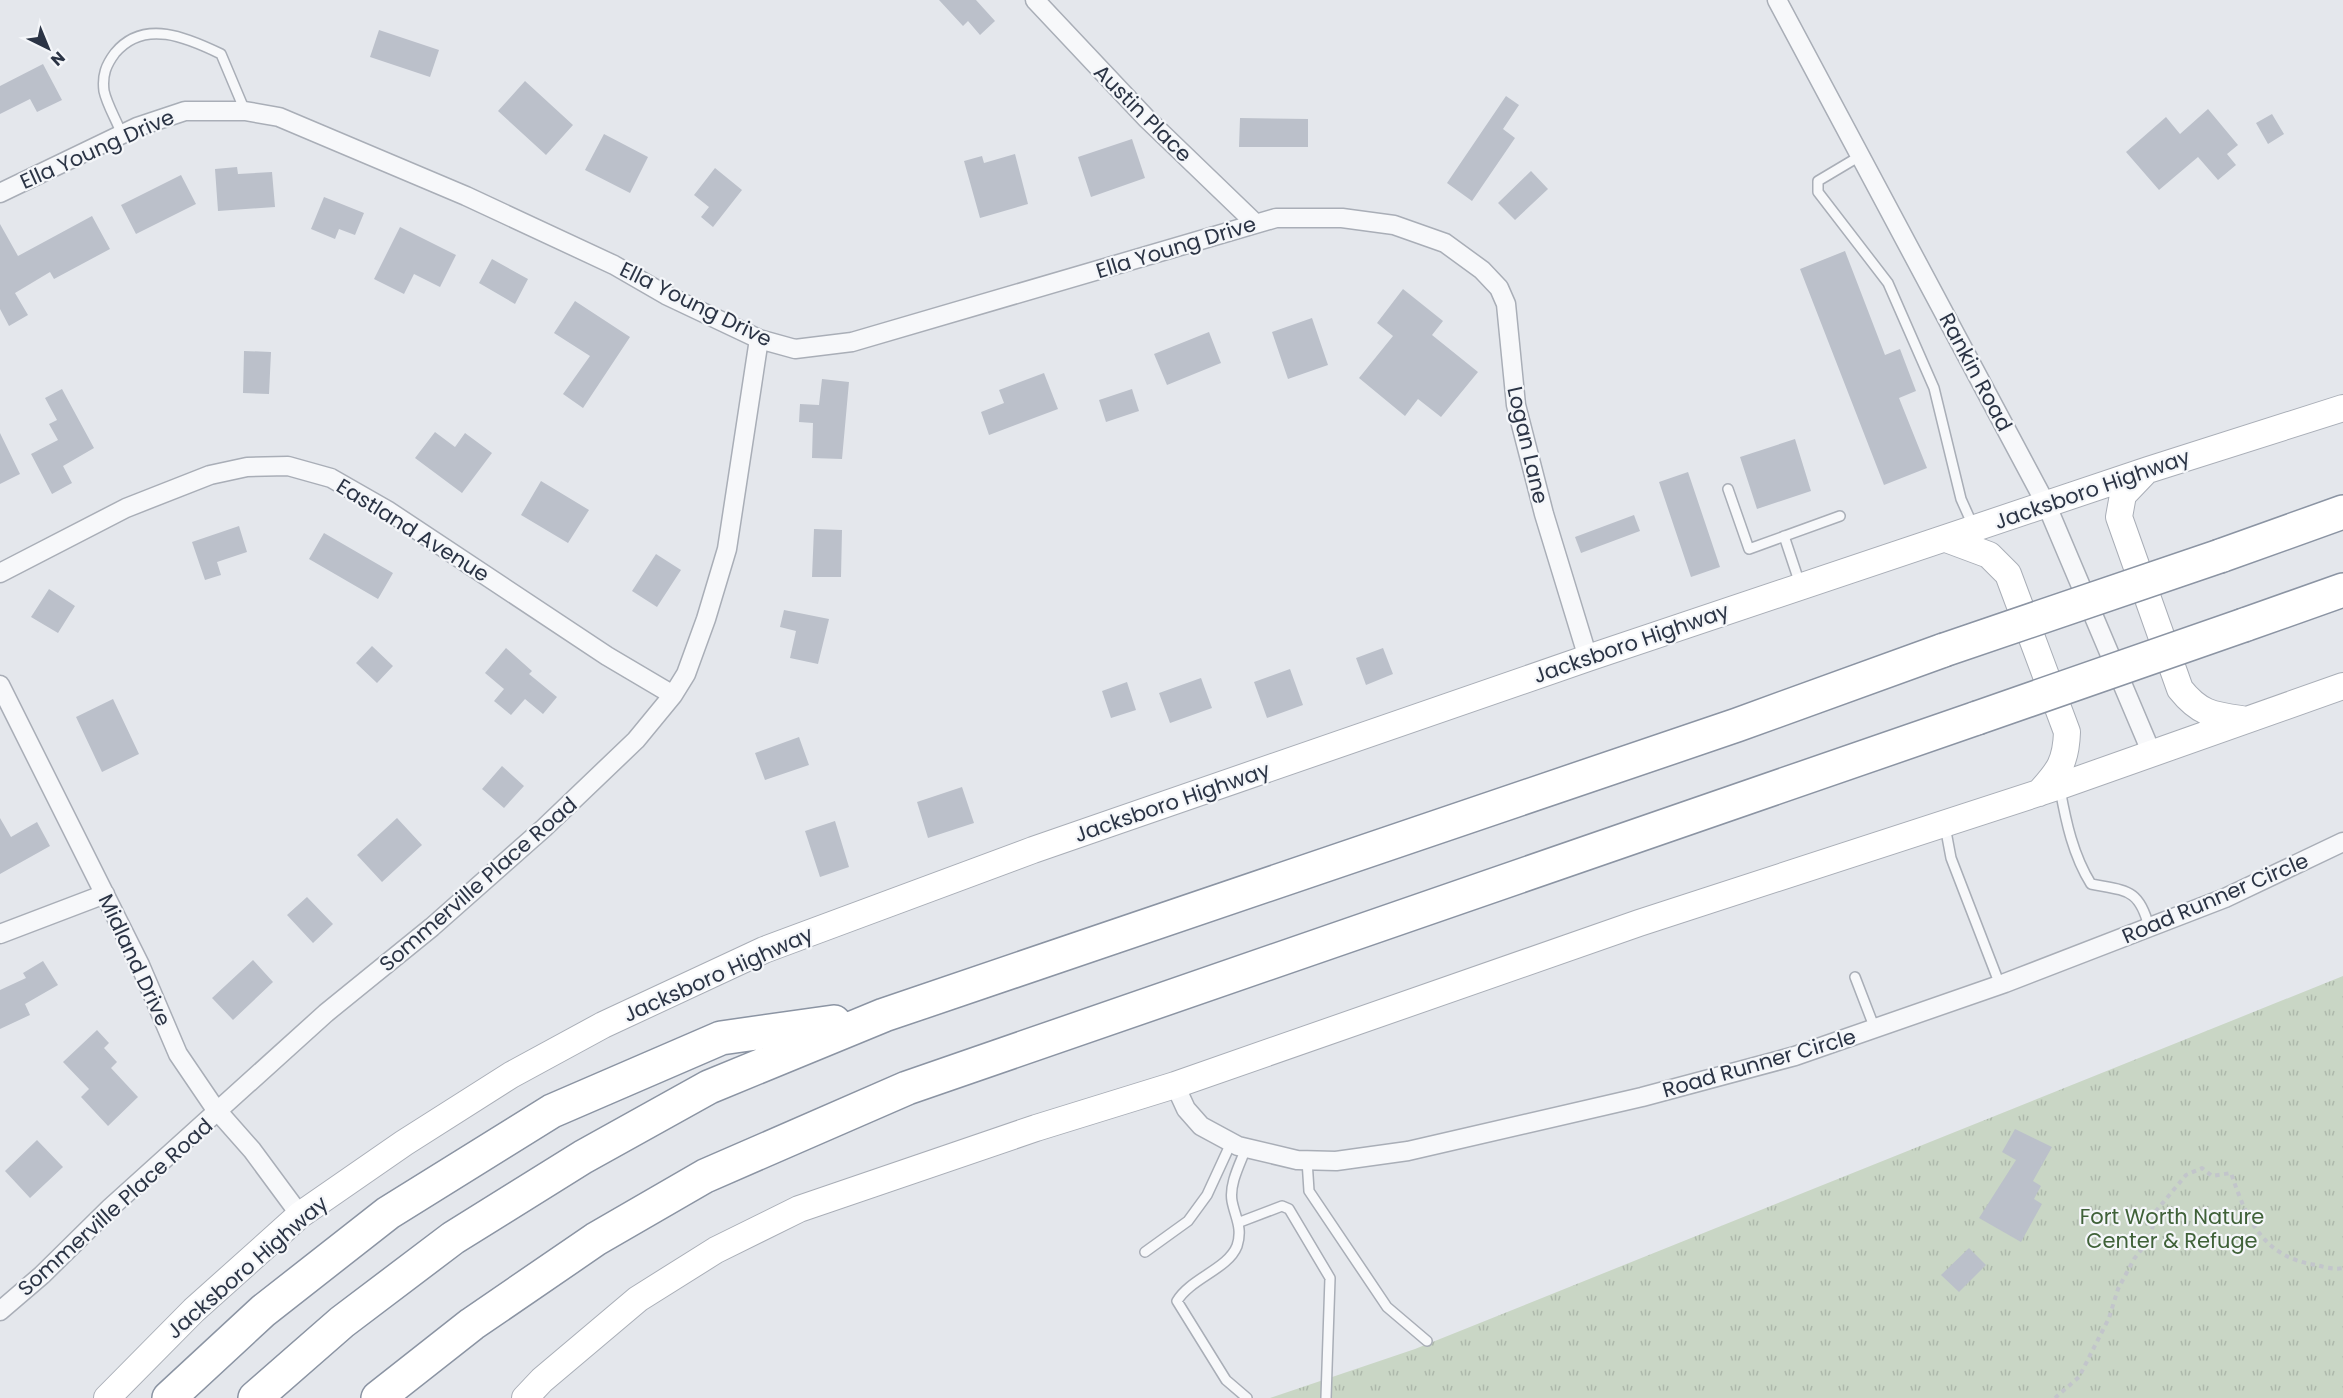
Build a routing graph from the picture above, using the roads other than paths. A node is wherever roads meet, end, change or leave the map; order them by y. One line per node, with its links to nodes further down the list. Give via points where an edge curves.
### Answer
1 (1035, 0): 7 (street, Austin Place, via 1148,119)
2 (1777, 0): 5 (street, Rankin Road)
3 (245, 111): 4 (street, Ella Young Drive, via 185,111); 4 (lane, via 221,54 185,37 147,32 123,43 105,66 104,92); 9 (street, Ella Young Drive, via 279,117 466,196)
4 (122, 135): 6 (street, Ella Young Drive)
5 (1860, 156): 13 (street, Rankin Road); 16 (lane, via 1818,181 1818,192 1888,283 1934,388 1961,499)
6 (0, 193)
7 (1255, 223): 8 (street, Ella Young Drive, via 1342,218 1394,225); 9 (street, Ella Young Drive, via 852,342 795,349)
8 (1453, 248): 22 (street, Logan Lane, via 1500,288 1506,304 1516,405)
9 (759, 339): 25 (street, Sommerville Place Road, via 727,549 686,674)
10 (2343, 408): 11 (main road, Jacksboro Highway)
11 (2148, 470): 13 (main road, Jacksboro Highway); 26 (main road, via 2123,495 2119,517 2180,689 2192,703 2211,715)
12 (1728, 489): 17 (lane, via 1749,549)
13 (2047, 506): 16 (main road, Jacksboro Highway); 27 (street, Rankin Road)
14 (2343, 512): 36 (highway, bridge, via 1726,729)
15 (1840, 516): 17 (lane)
16 (1975, 529): 18 (main road, Jacksboro Highway)
17 (1784, 536): 20 (lane)
18 (1946, 539): 20 (main road, Jacksboro Highway); 28 (main road, via 1989,555 2008,574 2067,732 2066,752)
19 (0, 573): 25 (street, Eastland Avenue, via 126,508 210,475 247,466 288,466 331,478 387,510 607,656)
20 (1801, 586): 22 (main road, Jacksboro Highway)
21 (2343, 590): 50 (highway, bridge, via 907,1088 705,1176 596,1239 472,1324)
22 (1588, 658): 42 (main road, Jacksboro Highway, via 1033,850 765,950 603,1025 511,1075)
23 (0, 685): 31 (street, Midland Drive)
24 (2343, 686): 26 (main road)
25 (673, 695): 39 (street, Sommerville Place Road, via 636,740 544,828 432,927 326,1013)
26 (2245, 719): 27 (main road)
27 (2152, 754): 28 (main road)
28 (2049, 790): 29 (main road); 32 (lane, via 2091,884 2126,890 2138,899)
29 (1945, 824): 35 (lane, via 1951,858); 38 (main road, via 1639,923)
30 (2343, 842): 32 (street, Road Runner Circle, via 2262,882)
31 (105, 894): 33 (street); 39 (street, Midland Drive, via 178,1054)
32 (2149, 927): 35 (street, Road Runner Circle)
33 (0, 934)
34 (1855, 977): 37 (lane)
35 (2000, 984): 37 (street, Road Runner Circle)
36 (884, 1015): 48 (highway, via 721,1038 552,1111 388,1213 263,1311); 49 (highway, via 710,1087 583,1157 453,1238 342,1322)
37 (1875, 1029): 41 (street, Road Runner Circle, via 1795,1056 1560,1116 1408,1151 1336,1161)
38 (1175, 1085): 40 (street, Road Runner Circle, via 1186,1109 1201,1126); 51 (main road, via 799,1209 716,1250 638,1299)
39 (219, 1112): 42 (street, Midland Drive); 45 (street, Sommerville Place Road)
40 (1238, 1145): 41 (street, Road Runner Circle); 43 (lane, via 1232,1200); 44 (lane, via 1188,1221)
41 (1307, 1160): 46 (lane, via 1309,1191 1388,1307)
42 (300, 1215): 47 (main road, Jacksboro Highway, via 194,1310)
43 (1240, 1222): 52 (lane, via 1237,1246 1226,1260 1184,1289 1177,1301 1226,1380); 53 (lane, via 1282,1206 1289,1209 1330,1278)
44 (1145, 1252)
45 (0, 1311)
46 (1427, 1341)
47 (107, 1398)
48 (169, 1398)
49 (255, 1398)
50 (378, 1398)
51 (525, 1398)
52 (1247, 1398)
53 (1326, 1398)

